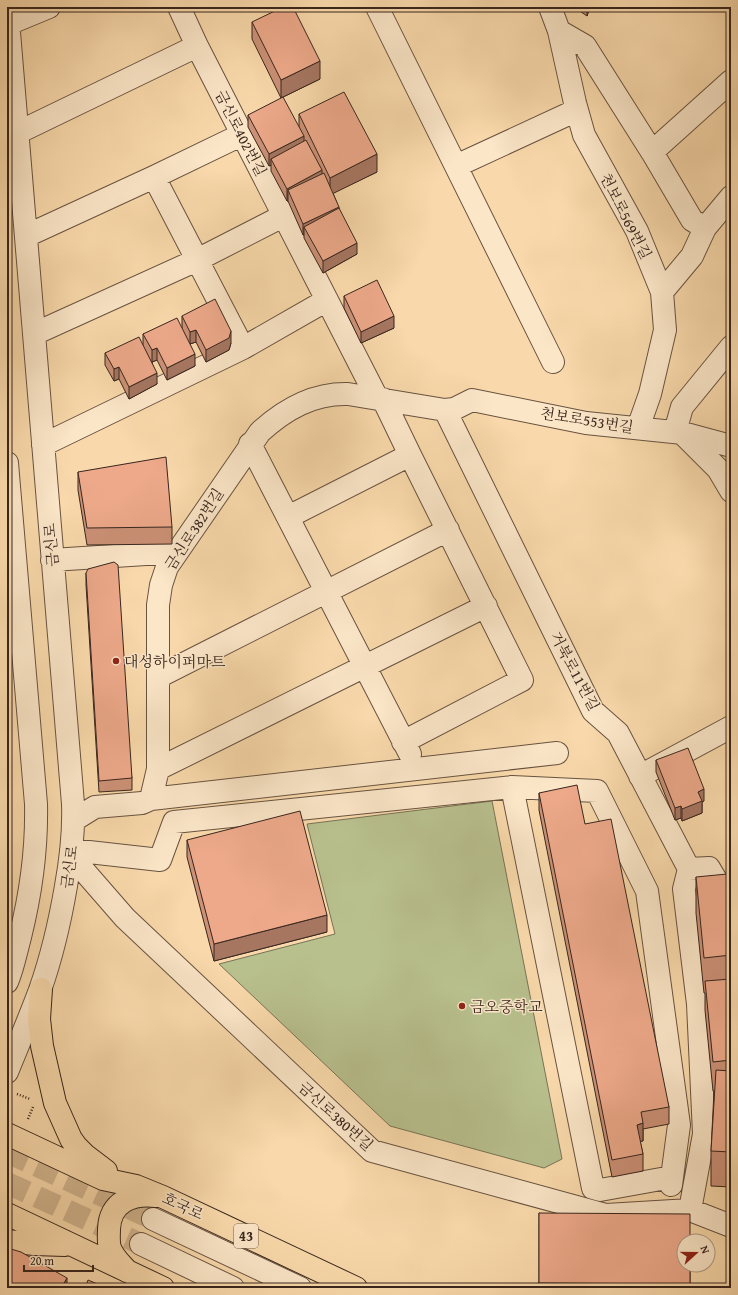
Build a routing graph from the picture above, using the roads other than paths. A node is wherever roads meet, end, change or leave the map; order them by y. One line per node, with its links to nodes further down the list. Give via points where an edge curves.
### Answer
1 (49, 7): 5 (street)
2 (179, 7): 7 (street, 금신로402번길)
3 (377, 7): 13 (street)
4 (550, 7): 6 (street, 천보로569번길)
5 (8, 16): 10 (street, 금신로)
6 (559, 31): 9 (street, 천보로569번길); 12 (street, via 585,46)
7 (197, 46): 10 (street); 11 (street, 금신로402번길)
8 (731, 81): 12 (street)
9 (577, 110): 13 (street); 20 (street, 천보로569번길, via 584,135 637,231)
10 (17, 134): 18 (street, 금신로)
11 (242, 135): 14 (street); 16 (street, 금신로402번길)
12 (652, 152): 17 (street, via 692,220)
13 (456, 166): 25 (street)
14 (154, 177): 18 (street); 19 (street)
15 (731, 197): 17 (street)
16 (283, 216): 19 (street); 21 (street, 금신로402번길)
17 (705, 228): 20 (street, via 692,256)
18 (26, 236): 22 (street, 금신로)
19 (197, 260): 22 (street); 24 (street)
20 (662, 292): 28 (street, 천보로569번길, via 665,330 650,394)
21 (327, 300): 24 (street); 26 (street, 금신로402번길)
22 (34, 334): 31 (street, 금신로)
23 (731, 347): 29 (street, via 682,407)
24 (243, 348): 31 (street)
25 (553, 362)
26 (380, 399): 27 (street, 금신로382번길); 30 (street, 금신로382번길, via 335,394 297,404 272,421); 33 (street, 금신로402번길)
27 (445, 410): 28 (street, 천보로553번길, via 454,409 472,400 586,423); 49 (street, 거북로11번길, via 593,711 618,733)
28 (638, 428): 29 (street, 천보로553번길)
29 (679, 433): 32 (street, 천보로553번길); 35 (street, via 718,470)
30 (250, 444): 36 (street); 38 (street, 금신로382번길)
31 (43, 445): 39 (street, 금신로)
32 (731, 446)
33 (410, 455): 36 (street); 37 (street, 금신로402번길)
34 (7, 463): 56 (street, via 37,828 27,907)
35 (731, 491)
36 (288, 517): 40 (street)
37 (448, 530): 40 (street); 41 (street, 금신로402번길)
38 (177, 552): 39 (street); 43 (street, 금신로382번길, via 167,567 161,585 158,605)
39 (52, 560): 52 (street, 금신로)
40 (326, 592): 42 (street); 43 (street)
41 (486, 606): 42 (street); 45 (street, 금신로402번길, via 522,680)
42 (365, 667): 45 (street); 47 (street)
43 (158, 677): 47 (street, 금신로382번길)
44 (731, 727): 49 (street)
45 (403, 742): 48 (street)
46 (557, 753): 48 (street)
47 (158, 769): 51 (street, 금신로382번길)
48 (417, 769): 51 (street)
49 (640, 776): 54 (street, 거북로11번길)
50 (512, 787): 50 (street, via 596,791 648,891 679,1125 671,1181 600,1190 593,1188); 53 (street, via 174,822 160,860)
51 (151, 799): 52 (street, via 142,803 95,807)
52 (74, 820): 53 (street, 금신로)
53 (71, 853): 57 (street, 금신로, via 62,915); 62 (street, 금신로380번길, via 125,918 372,1151 606,1216)
54 (689, 869): 55 (street, via 709,868); 62 (street, via 684,889 698,1004 704,1134)
55 (731, 905)
56 (7, 982)
57 (41, 989): 58 (street, 금신로); 60 (main road, via 39,1019 42,1046 55,1103 71,1139 99,1166)
58 (7, 1072)
59 (7, 1134): 60 (main road, 호국로 / 43, via 103,1179)
60 (136, 1186): 61 (main road, 호국로 / 43)
61 (163, 1197): 69 (main road, via 136,1196 119,1205 113,1214 109,1225 110,1248); 73 (main road, 호국로 / 43)
62 (690, 1210): 65 (street, 금신로380번길)
63 (7, 1214): 68 (main road)
64 (153, 1219): 72 (street, 호국로)
65 (731, 1226)
66 (7, 1241): 68 (main road)
67 (141, 1244): 71 (street)
68 (72, 1245): 69 (main road)
69 (128, 1271): 70 (main road)
70 (163, 1288)
71 (233, 1288)
72 (300, 1288)
73 (356, 1288)

